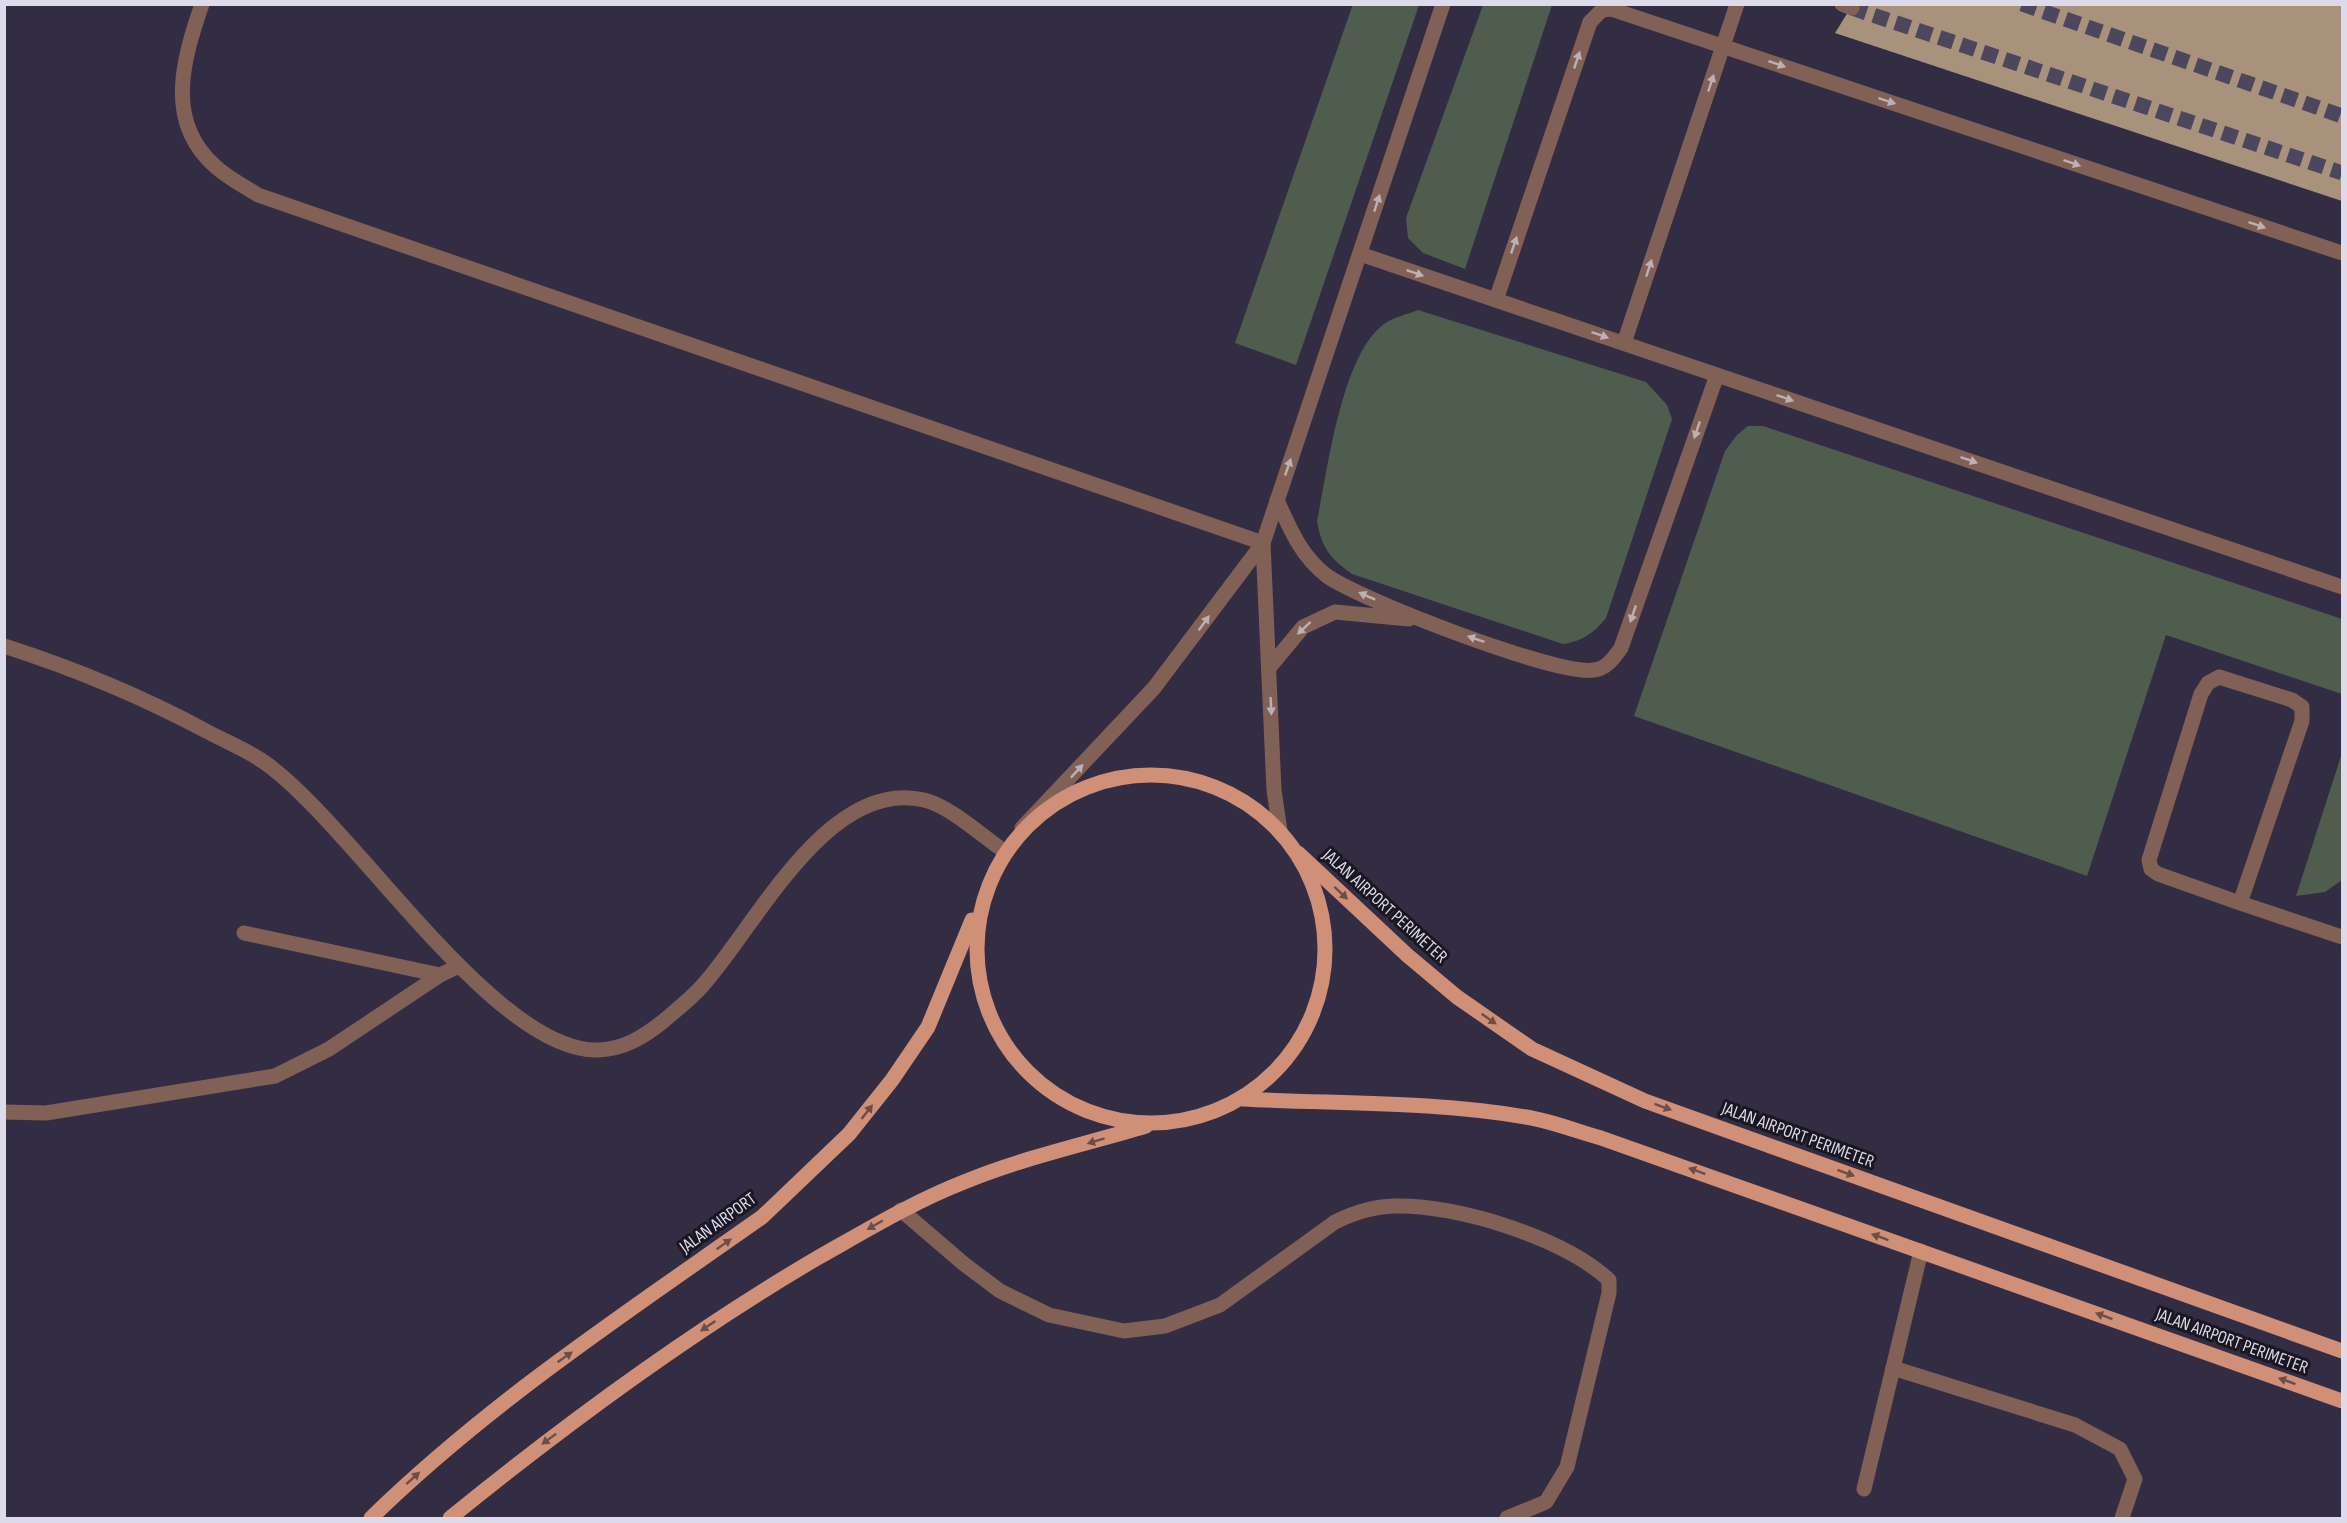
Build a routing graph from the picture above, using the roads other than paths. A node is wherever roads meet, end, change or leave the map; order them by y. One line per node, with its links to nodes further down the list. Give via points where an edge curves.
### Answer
1 (202, 4): 11 (street, via 187,47 180,99 190,136 215,167 258,195)
2 (1443, 4): 6 (street, one-way to 2)
3 (1737, 4): 4 (street)
4 (1723, 45): 5 (street, one-way to 5); 7 (street, one-way to 4, via 1590,22 1596,14 1611,9); 8 (street, one-way to 4)
5 (2343, 253)
6 (1360, 254): 7 (street, one-way to 7); 10 (street, one-way to 6)
7 (1496, 300): 8 (street, one-way to 8)
8 (1624, 343): 9 (street)
9 (1717, 375): 12 (street, one-way to 12); 13 (street, one-way to 13, via 1621,648 1611,662 1596,670 1565,669)
10 (1277, 500): 11 (street); 13 (street, one-way to 10, via 1329,577 1298,545)
11 (1263, 543): 15 (street); 16 (street, one-way to 11, via 1154,688)
12 (2343, 587)
13 (1420, 620): 15 (street, one-way to 15, via 1335,612 1316,618)
14 (4, 646): 24 (street, via 53,661 146,699 263,761 321,814)
15 (1269, 668): 17 (street, one-way to 17, via 1274,790)
16 (1022, 828): 17 (main road, via 1068,794 1123,776 1180,776 1234,796); 18 (main road)
17 (1280, 831): 19 (main road)
18 (1004, 851): 20 (main road); 24 (street, via 929,801 911,797 867,805 824,832 788,873 704,985 651,1031 624,1047 596,1051 563,1045 530,1028)
19 (1298, 853): 26 (main road, via 1321,904 1326,960 1322,982 1314,1015 1286,1063); 31 (main road, JALAN AIRPORT PERIMETER, one-way to 31, via 1440,983 1532,1049 1645,1101)
20 (990, 876): 28 (main road, via 975,933 980,991 1002,1044 1043,1087 1094,1116); 35 (main road, JALAN AIRPORT, one-way to 20, via 459,1436 518,1390 762,1217 849,1134 928,1027)
21 (2240, 903): 21 (street, via 2158,874 2151,869 2149,860 2201,694 2208,683 2219,677 2292,700 2302,707 2302,721); 23 (street)
22 (244, 933): 25 (street)
23 (2343, 937)
24 (459, 966): 25 (street)
25 (440, 975): 27 (street, via 329,1049 275,1076 46,1113)
26 (1243, 1099): 28 (main road, via 1199,1119); 30 (main road, JALAN AIRPORT PERIMETER, one-way to 26, via 1601,1138 1528,1117 1386,1103)
27 (4, 1112)
28 (1152, 1125): 29 (main road, one-way to 29, via 965,1181)
29 (901, 1210): 36 (main road, one-way to 36, via 763,1290 688,1340 586,1411); 37 (street, via 1000,1291 1049,1315 1124,1331 1166,1326 1220,1305 1335,1222 1352,1214 1395,1206 1442,1210 1532,1234 1599,1271 1609,1280 1609,1293 1567,1467 1545,1502)
30 (1921, 1251): 32 (street); 33 (main road, JALAN AIRPORT PERIMETER, one-way to 30)
31 (2343, 1351)
32 (1893, 1368): 34 (street); 38 (street, via 2075,1425 2120,1449 2134,1479)
33 (2343, 1401)
34 (1864, 1489)
35 (371, 1518)
36 (450, 1518)
37 (1507, 1518)
38 (2122, 1518)

